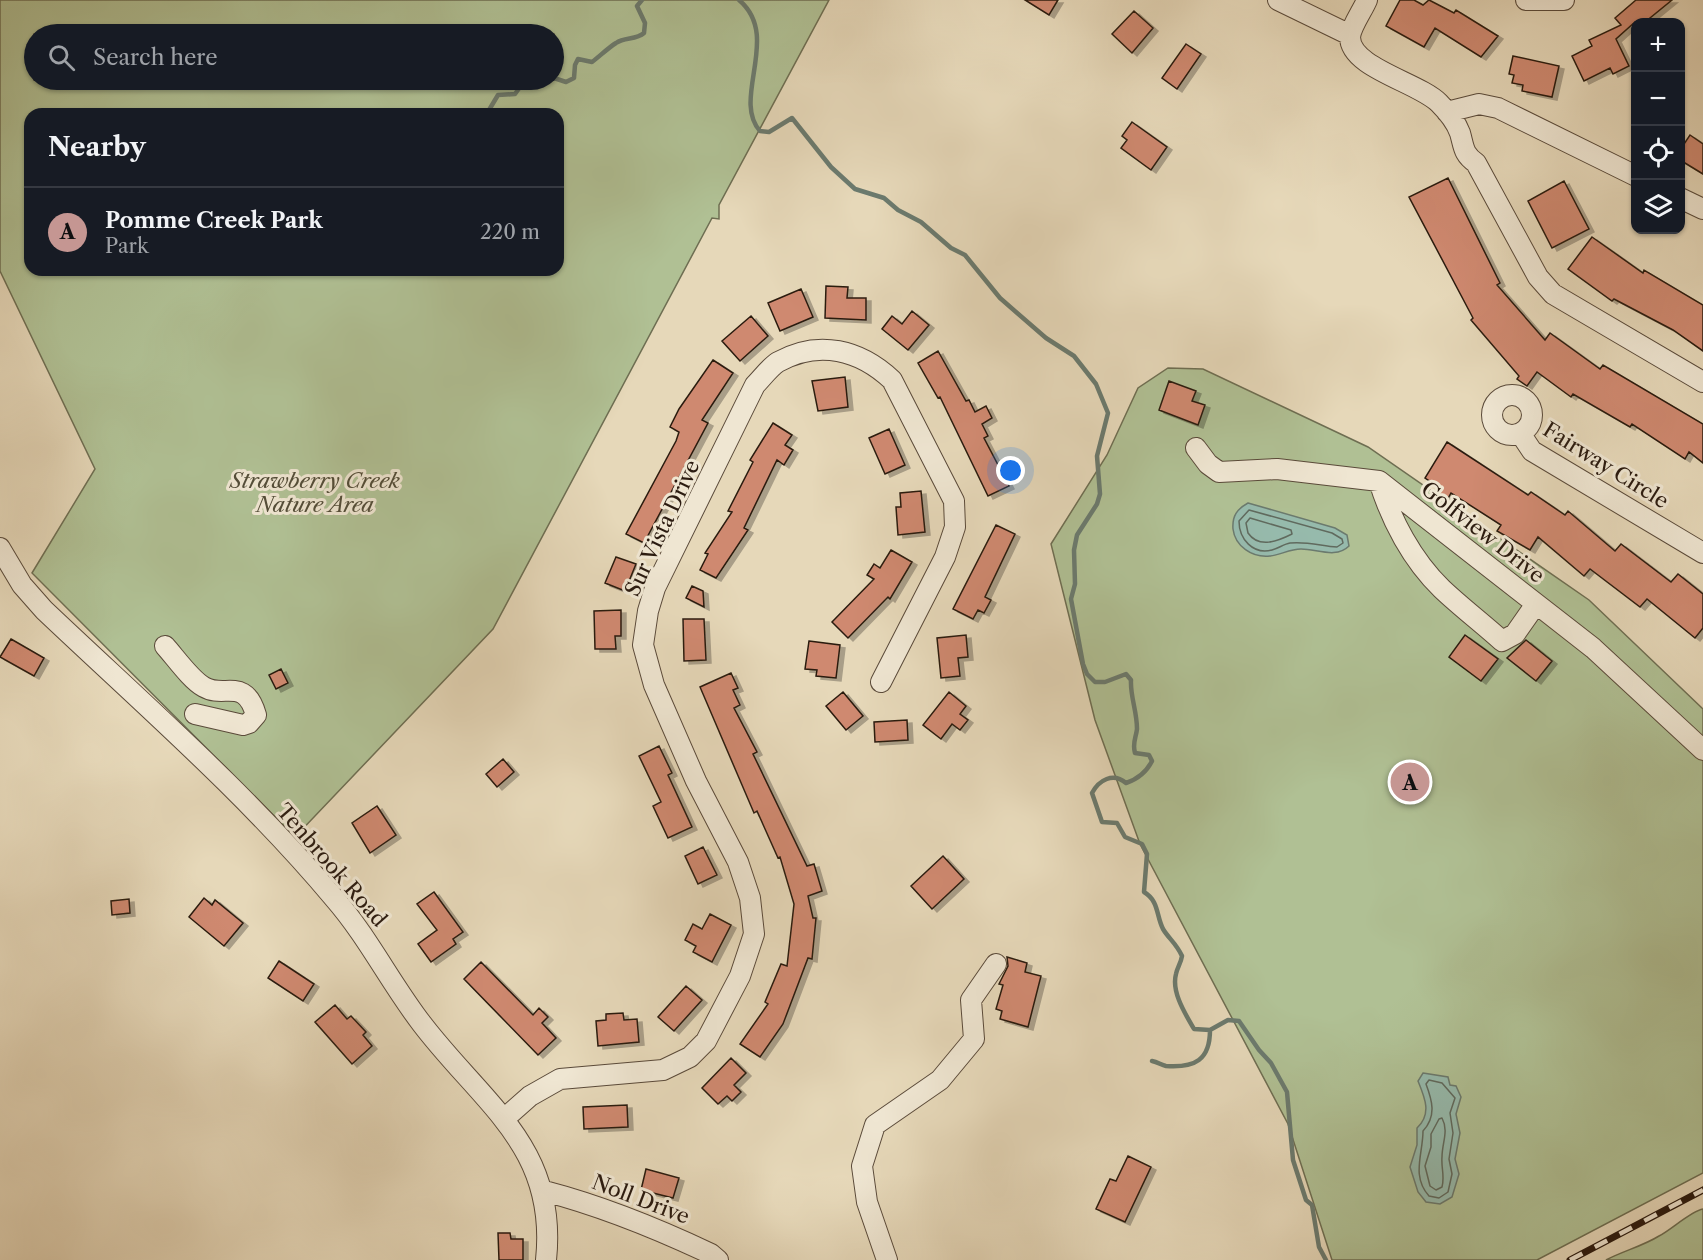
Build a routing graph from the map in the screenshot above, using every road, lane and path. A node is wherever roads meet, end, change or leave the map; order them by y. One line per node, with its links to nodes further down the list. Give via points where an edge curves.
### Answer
1 (1278, 0): 5 (street)
2 (1367, 0): 5 (street)
3 (1526, 0): 4 (street)
4 (1564, 0)
5 (1350, 36): 6 (street, via 1359,59 1424,91)
6 (1447, 112): 7 (street, via 1479,104 1498,108); 10 (street, via 1460,133 1470,140 1476,163 1538,278 1553,294)
7 (1631, 174)
8 (1685, 200): 9 (street)
9 (1703, 209)
10 (1703, 382)
11 (1520, 434): 15 (street, Fairway Circle, via 1532,451)
12 (1196, 448): 13 (street, via 1208,465 1220,472 1277,469)
13 (1379, 481): 16 (street, Golfview Drive); 16 (street, via 1388,509 1416,558 1441,588 1502,641 1515,634)
14 (0, 548): 21 (street, Tenbrook Road, via 22,585 44,610)
15 (1703, 553)
16 (1536, 604): 22 (street, Golfview Drive, via 1593,648)
17 (165, 646): 19 (street)
18 (881, 682): 24 (street, Sur Vista Drive, via 945,557 955,527 954,501 892,380 856,354 834,349 805,352 777,363 755,385 655,588 644,645 654,685 696,781 738,862 750,898 754,934 740,976 706,1041 690,1057 663,1070 560,1079 530,1096)
19 (204, 687): 20 (street); 20 (street, via 241,692 256,715 243,725)
20 (195, 714): 21 (street)
21 (173, 732): 24 (street, Tenbrook Road, via 336,899 427,1030)
22 (1703, 750)
23 (996, 964): 28 (street, via 972,1000 974,1039 940,1080 876,1125 862,1166 867,1202)
24 (504, 1119): 25 (street, Tenbrook Road, via 527,1150)
25 (544, 1191): 26 (street, Tenbrook Road); 27 (street, Noll Drive, via 652,1226)
26 (546, 1260)
27 (718, 1260)
28 (887, 1260)

